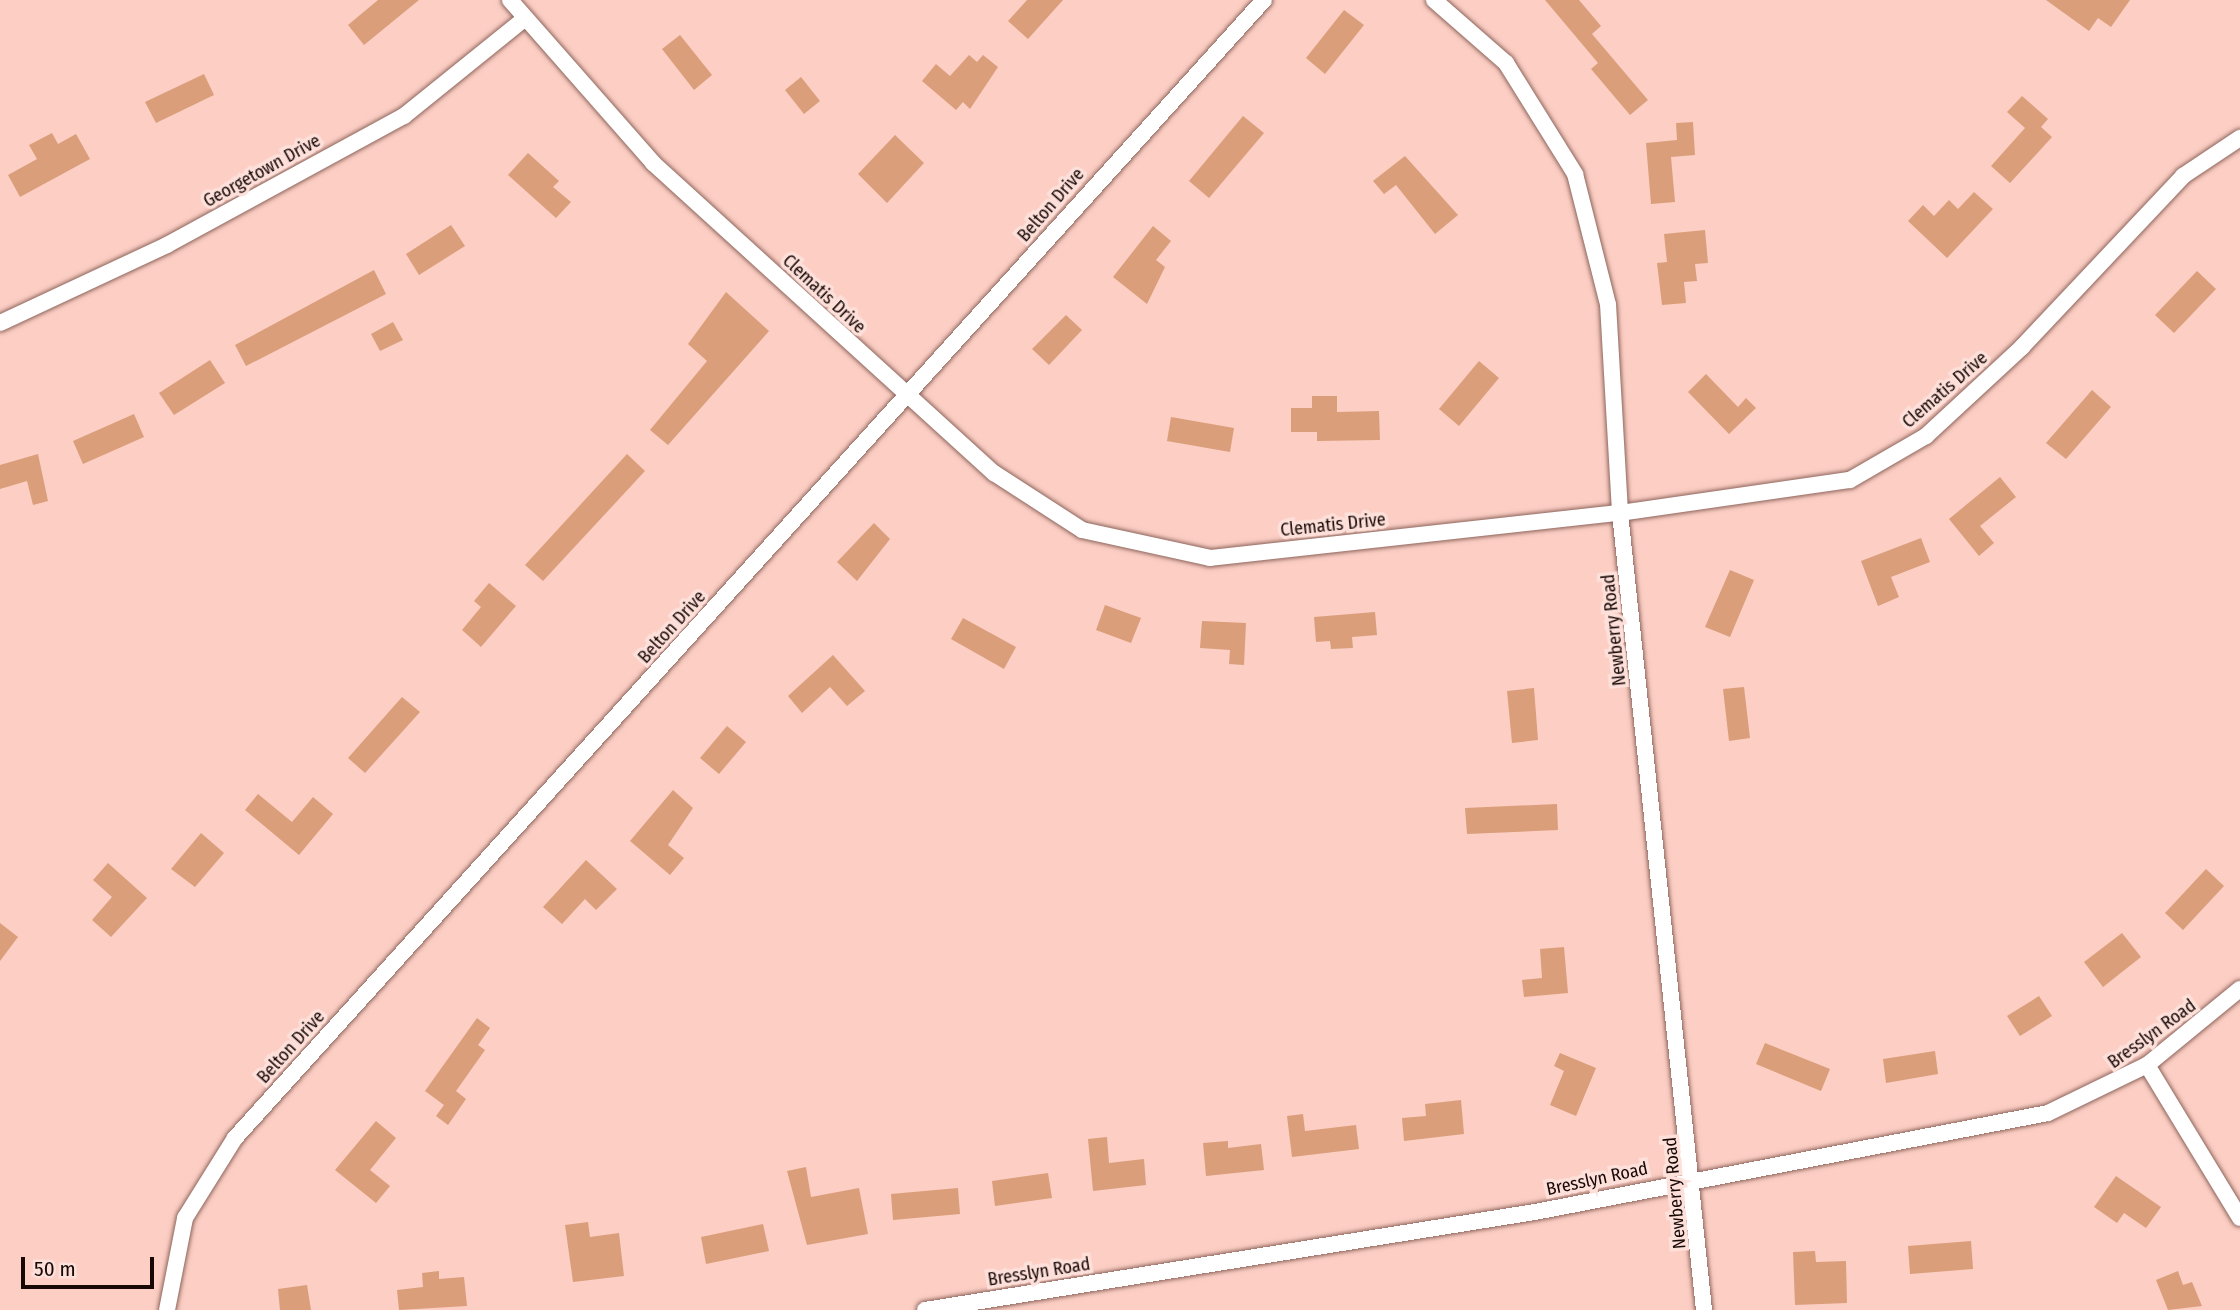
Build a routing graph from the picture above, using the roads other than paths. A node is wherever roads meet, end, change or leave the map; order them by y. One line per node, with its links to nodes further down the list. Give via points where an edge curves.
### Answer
1 (510, 0): 4 (street, Clematis Drive)
2 (1264, 0): 7 (street, Belton Drive)
3 (1434, 0): 8 (street, Newberry Road, via 1506,63 1575,174 1608,304)
4 (523, 20): 6 (street, Georgetown Drive, via 404,116 167,244); 7 (street, Clematis Drive, via 653,163)
5 (2240, 138): 8 (street, Clematis Drive, via 2183,176 2022,347 1926,436 1850,480)
6 (0, 323)
7 (907, 397): 8 (street, Clematis Drive, via 1046,511 1103,538 1158,551 1210,558); 13 (street, Belton Drive, via 235,1138 185,1219)
8 (1620, 513): 11 (street, Newberry Road)
9 (2240, 989): 10 (street, Bresslyn Road)
10 (2147, 1065): 11 (street, Bresslyn Road, via 2048,1114); 12 (street)
11 (1694, 1179): 14 (street, Bresslyn Road, via 1535,1212); 15 (street, Newberry Road)
12 (2240, 1218)
13 (167, 1310)
14 (925, 1310)
15 (1704, 1310)

